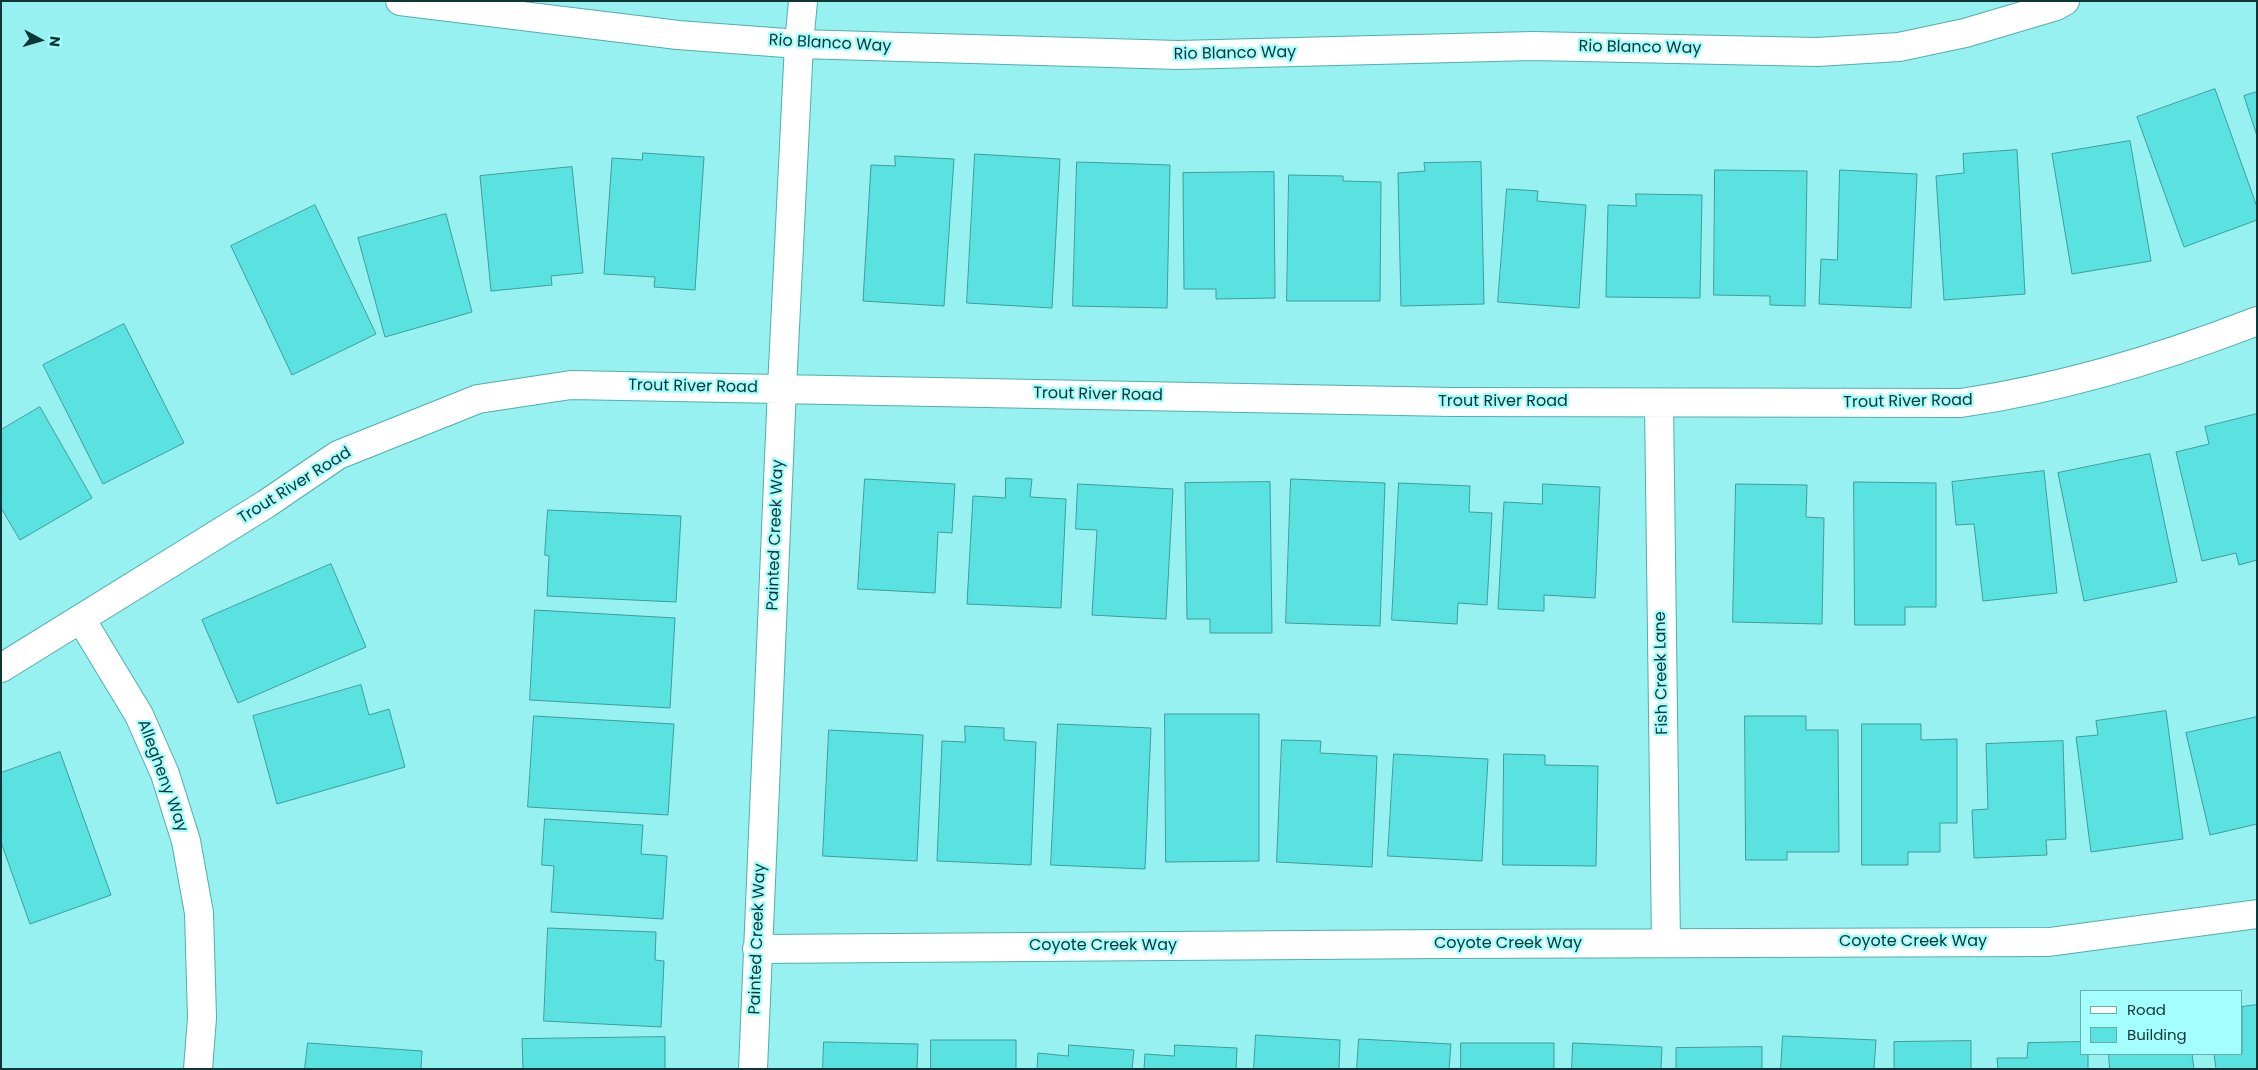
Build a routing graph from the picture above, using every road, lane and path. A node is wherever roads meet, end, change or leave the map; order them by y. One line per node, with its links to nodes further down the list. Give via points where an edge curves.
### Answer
1 (400, 1): 4 (street, Rio Blanco Way, via 678,35)
2 (803, 1): 4 (street, Painted Creek Way)
3 (2065, 1): 4 (street, Rio Blanco Way, via 1965,33 1899,47 1817,52 1533,46 1178,55)
4 (799, 44): 6 (street, Painted Creek Way)
5 (2257, 321): 7 (street, Trout River Road, via 2112,369 2019,394 1961,403)
6 (782, 388): 7 (street, Trout River Road, via 1452,402); 8 (street, Trout River Road, via 571,385 478,399 338,455 266,504); 12 (street, Painted Creek Way)
7 (1658, 403): 11 (street, Fish Creek Lane)
8 (81, 619): 9 (street, Trout River Road); 13 (street, Allegheny Way, via 139,715 165,774 186,841 200,913 202,1018)
9 (1, 668)
10 (2257, 914): 11 (street, Coyote Creek Way, via 2048,942)
11 (1666, 943): 12 (street, Coyote Creek Way)
12 (757, 949): 14 (street, Painted Creek Way)
13 (198, 1069)
14 (753, 1069)

